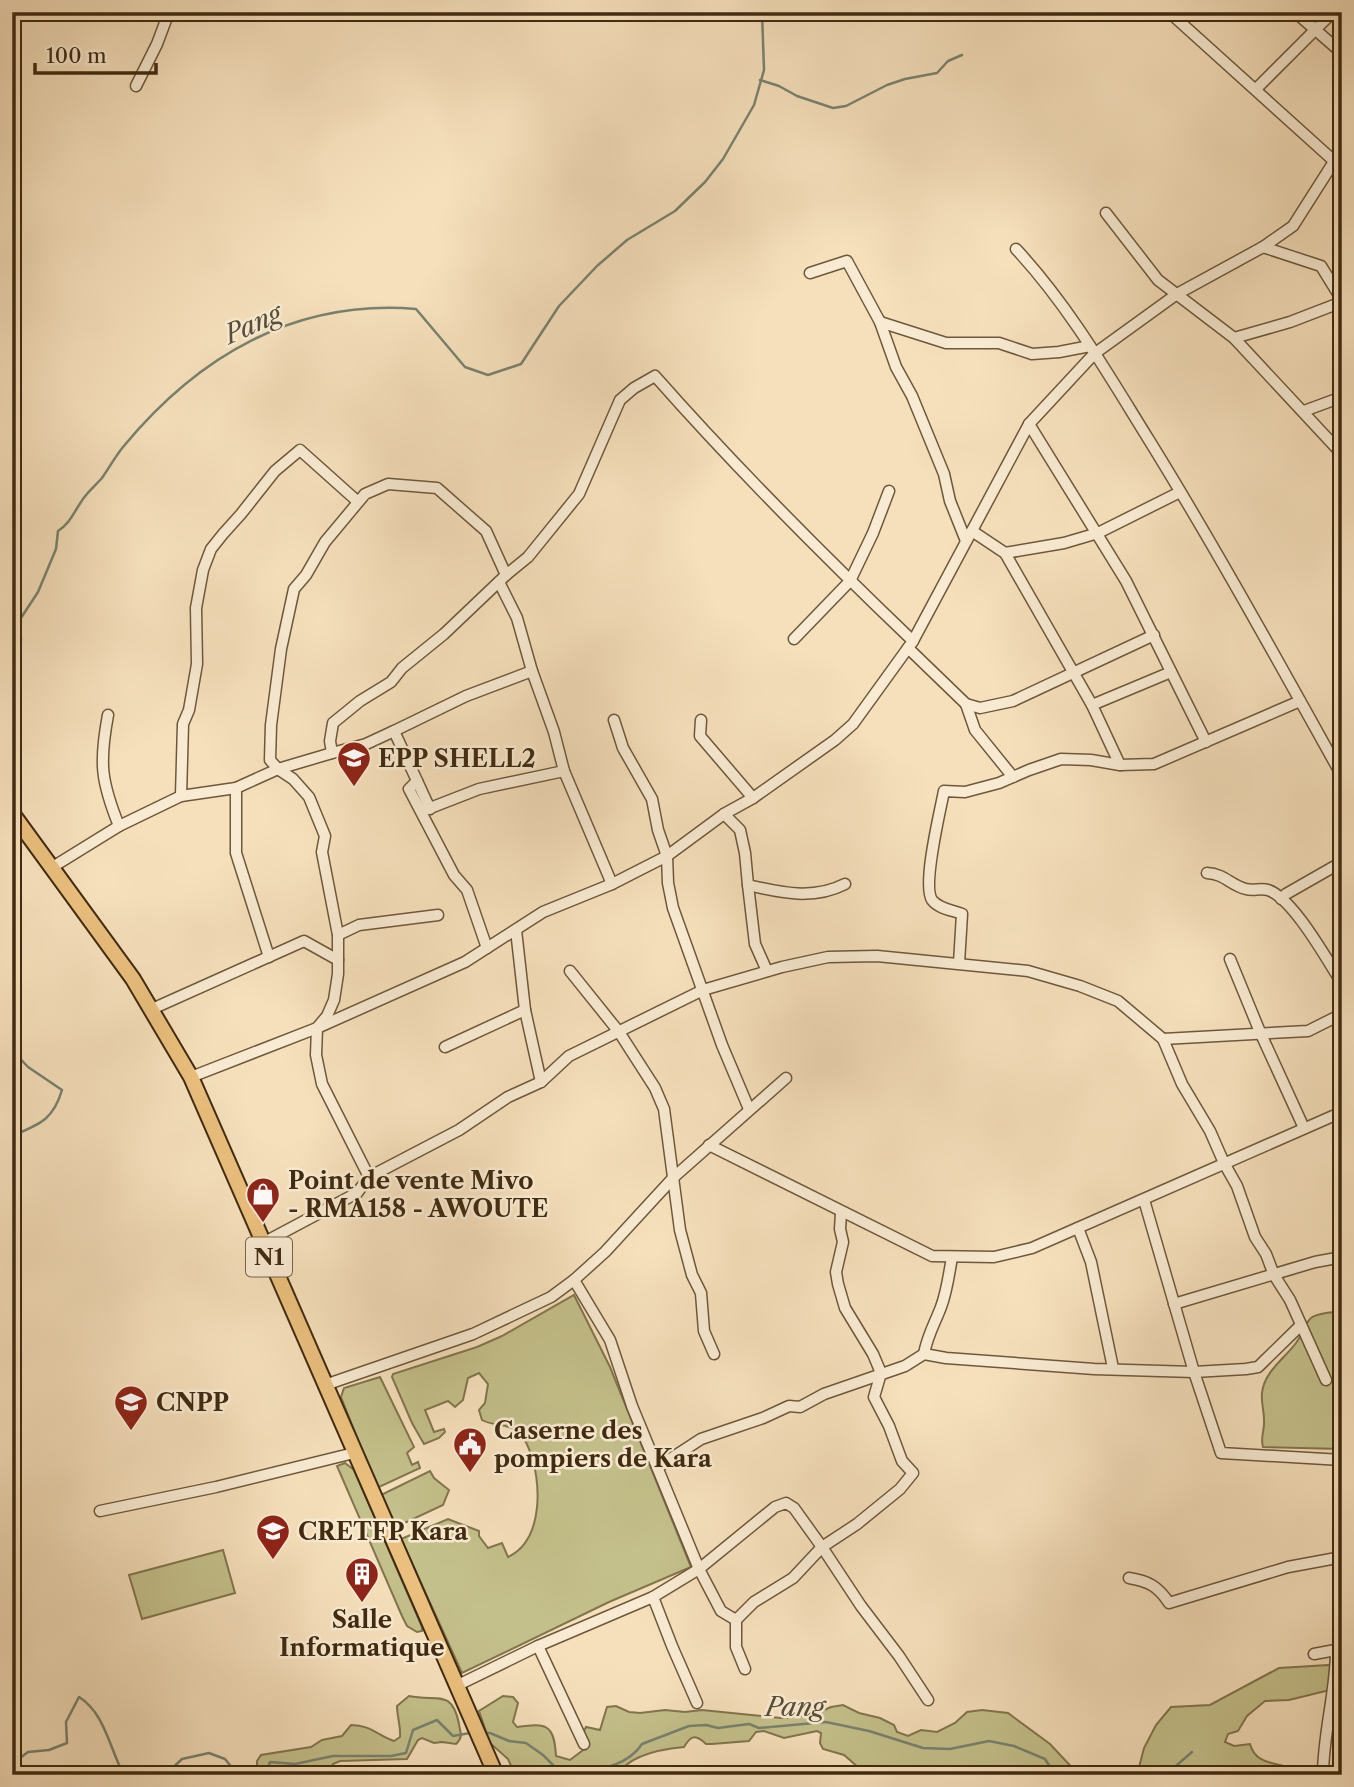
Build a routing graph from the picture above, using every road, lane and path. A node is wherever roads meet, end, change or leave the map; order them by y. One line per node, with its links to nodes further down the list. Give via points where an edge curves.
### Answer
1 (169, 12): 7 (street)
2 (1169, 12): 8 (street)
3 (1295, 12): 5 (street)
4 (1333, 12): 5 (street)
5 (1315, 31): 6 (street); 8 (street)
6 (1342, 53)
7 (136, 86)
8 (1256, 89): 10 (street)
9 (1342, 149): 10 (street)
10 (1334, 161): 12 (street, via 1293,226)
11 (1106, 213): 15 (street, via 1158,280)
12 (1263, 247): 15 (street); 16 (street, via 1321,266)
13 (1016, 249): 19 (street, via 1044,279)
14 (810, 273): 17 (street, via 847,261)
15 (1177, 294): 18 (street); 19 (street)
16 (1342, 301): 18 (street)
17 (880, 322): 19 (street, via 946,343 999,344 1032,354); 29 (street, via 944,474)
18 (1234, 338): 21 (street)
19 (1092, 350): 22 (street); 25 (street)
20 (1342, 397): 21 (street)
21 (1304, 411): 23 (street)
22 (1029, 424): 27 (street); 28 (street)
23 (1342, 454)
24 (889, 491): 32 (street)
25 (1180, 492): 28 (street); 39 (street)
26 (357, 501): 31 (street, via 388,484 437,488 486,531); 49 (street, via 293,589 271,725 270,760); 54 (street, via 300,450 275,471 211,549 196,608 197,664 183,724)
27 (972, 531): 29 (street); 30 (street)
28 (1098, 533): 30 (street); 33 (street)
29 (966, 541): 35 (street)
30 (1005, 553): 38 (street)
31 (502, 578): 32 (street, via 528,557 579,494 620,400 655,376 707,436); 36 (street); 47 (street, via 391,682 333,723)
32 (850, 581): 34 (street); 35 (street)
33 (1154, 635): 37 (street); 38 (street)
34 (794, 639)
35 (911, 645): 40 (street); 55 (street, via 853,724)
36 (532, 671): 45 (street); 50 (street)
37 (1171, 672): 41 (street); 46 (street)
38 (1074, 674): 40 (street, via 1013,701 981,708); 41 (street)
39 (1300, 701): 46 (street); 51 (street)
40 (965, 704): 52 (street, via 975,730)
41 (1092, 705): 48 (street)
42 (108, 715): 59 (street, via 101,761)
43 (614, 720): 60 (street, via 623,748 652,799)
44 (701, 720): 55 (street, via 699,736)
45 (394, 731): 47 (street); 56 (street, via 417,781 409,789)
46 (1206, 742): 48 (street, via 1154,764)
47 (332, 753): 49 (street)
48 (1120, 765): 52 (street, via 1061,759)
49 (278, 769): 53 (street); 70 (street, via 309,797 325,836 322,852)
50 (564, 771): 56 (street, via 479,789); 64 (street)
51 (1342, 776)
52 (1013, 777): 75 (street, via 965,792 944,791 928,878 930,898 938,906 962,914)
53 (236, 788): 54 (street); 72 (street, via 236,853)
54 (181, 796): 59 (street)
55 (753, 797): 58 (street)
56 (426, 810): 71 (street, via 454,875 467,890)
57 (12, 813): 62 (highway, N1)
58 (724, 814): 60 (street); 66 (street, via 740,830)
59 (118, 826): 62 (street)
60 (667, 856): 64 (street); 79 (street, via 673,908)
61 (1342, 862): 67 (street)
62 (51, 868): 80 (highway, N1)
63 (1207, 873): 67 (street, via 1219,873 1245,889 1268,890)
64 (612, 884): 69 (street, via 543,912)
65 (845, 884): 66 (street, via 811,895)
66 (748, 885): 77 (street, via 755,944)
67 (1282, 899): 78 (street)
68 (438, 915): 70 (street, via 359,925)
69 (516, 930): 71 (street); 81 (street)
70 (338, 935): 74 (street)
71 (487, 948): 83 (street)
72 (269, 957): 74 (street, via 304,941); 80 (street)
73 (1230, 959): 85 (street)
74 (338, 960): 83 (street, via 334,1000)
75 (960, 963): 77 (street, via 828,957); 86 (street, via 1028,971 1080,986 1118,1001)
76 (570, 971): 84 (street)
77 (767, 971): 79 (street)
78 (1342, 983)
79 (703, 990): 84 (street); 91 (street)
80 (152, 1009): 88 (highway, N1)
81 (525, 1010): 87 (street); 90 (street)
82 (1342, 1014): 85 (street, via 1308,1031)
83 (317, 1028): 88 (street); 96 (street, via 322,1084)
84 (619, 1032): 90 (street, via 569,1056); 97 (street, via 664,1109)
85 (1259, 1032): 86 (street); 93 (street)
86 (1163, 1039): 95 (street)
87 (445, 1046)
88 (191, 1077): 101 (highway, N1)
89 (786, 1077): 91 (street)
90 (541, 1082): 96 (street)
91 (749, 1109): 94 (street)
92 (1342, 1112): 93 (street)
93 (1304, 1128): 95 (street)
94 (709, 1145): 97 (street); 99 (street)
95 (1224, 1164): 98 (street); 104 (street)
96 (369, 1177): 101 (street, via 357,1193)
97 (674, 1177): 105 (street); 108 (street, via 680,1230 701,1293 704,1331)
98 (1144, 1200): 100 (street); 106 (street)
99 (841, 1213): 103 (street, via 932,1256); 112 (street, via 838,1284 845,1308)
100 (1078, 1228): 103 (street, via 1032,1248 994,1257); 110 (street, via 1091,1262)
101 (263, 1243): 114 (highway, N1)
102 (1342, 1256): 104 (street)
103 (952, 1257): 109 (street)
104 (1274, 1275): 106 (street); 107 (street)
105 (575, 1280): 114 (street, via 551,1297 473,1334); 117 (street, via 610,1340)
106 (1174, 1304): 111 (street)
107 (1301, 1325): 111 (street, via 1258,1367); 113 (street)
108 (714, 1354)
109 (925, 1354): 110 (street, via 1038,1366); 112 (street)
110 (1113, 1368): 111 (street)
111 (1194, 1372): 116 (street, via 1221,1453)
112 (881, 1373): 117 (street, via 800,1407 789,1406 701,1439); 119 (street, via 874,1397 902,1461 914,1473 858,1524)
113 (1326, 1380)
114 (325, 1385): 115 (highway, N1)
115 (354, 1453): 118 (street); 129 (highway, N1)
116 (1342, 1460)
117 (658, 1467): 121 (street)
118 (100, 1511)
119 (822, 1547): 121 (street, via 786,1503); 124 (street, via 793,1578 754,1602); 130 (street)
120 (1342, 1557): 122 (street, via 1288,1567 1169,1603 1160,1588)
121 (699, 1569): 123 (street); 124 (street, via 721,1611)
122 (1129, 1578)
123 (653, 1597): 125 (street); 131 (street)
124 (736, 1620): 128 (street, via 736,1647)
125 (538, 1646): 129 (street); 132 (street)
126 (1339, 1650): 127 (street); 134 (street)
127 (1314, 1654)
128 (745, 1669)
129 (456, 1686): 133 (highway, N1)
130 (928, 1700)
131 (697, 1703)
132 (584, 1744)
133 (496, 1775)
134 (1323, 1775)

